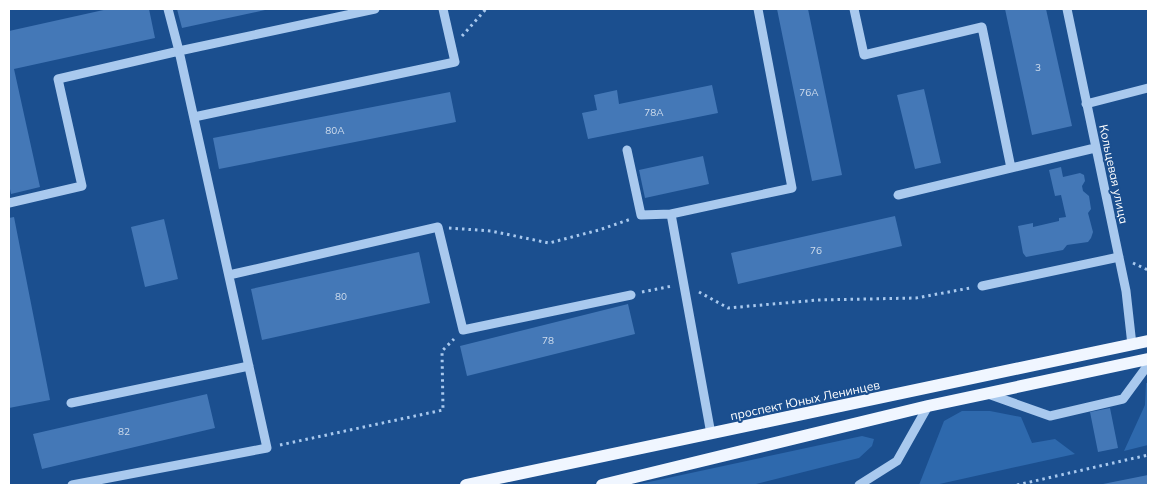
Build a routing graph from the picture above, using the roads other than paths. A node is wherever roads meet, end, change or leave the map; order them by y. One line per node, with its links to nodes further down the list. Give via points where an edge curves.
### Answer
1 (168, 9): 7 (street)
2 (375, 9): 7 (street)
3 (443, 9): 10 (street, via 455,62)
4 (758, 9): 16 (street, via 792,188)
5 (854, 9): 13 (street, via 864,55 982,27)
6 (1067, 9): 9 (street, Кольцевая улица)
7 (179, 51): 10 (street); 15 (street, via 58,79 82,186)
8 (1148, 88): 9 (street)
9 (1086, 104): 11 (street, Кольцевая улица)
10 (194, 117): 18 (street)
11 (1095, 148): 13 (street); 17 (street, Кольцевая улица)
12 (627, 150): 16 (street, via 641,215)
13 (1011, 168): 14 (street)
14 (898, 195)
15 (9, 202)
16 (672, 214): 29 (street)
17 (1119, 258): 19 (street); 22 (street, Кольцевая улица)
18 (229, 275): 20 (street, via 438,228 463,330); 25 (street)
19 (982, 286)
20 (631, 294)
21 (1148, 341): 22 (main road, проспект Юных Ленинцев)
22 (1132, 345): 29 (main road, проспект Юных Ленинцев)
23 (1148, 359): 26 (main road)
24 (1148, 365): 26 (street, via 1123,400 1050,416)
25 (249, 366): 27 (street); 31 (street, via 267,448)
26 (987, 394): 28 (main road)
27 (71, 403)
28 (928, 406): 33 (main road); 34 (street, via 897,461)
29 (711, 434): 30 (main road, проспект Юных Ленинцев)
30 (514, 480): 32 (main road, проспект Юных Ленинцев)
31 (72, 485)
32 (466, 485)
33 (602, 485)
34 (859, 485)

